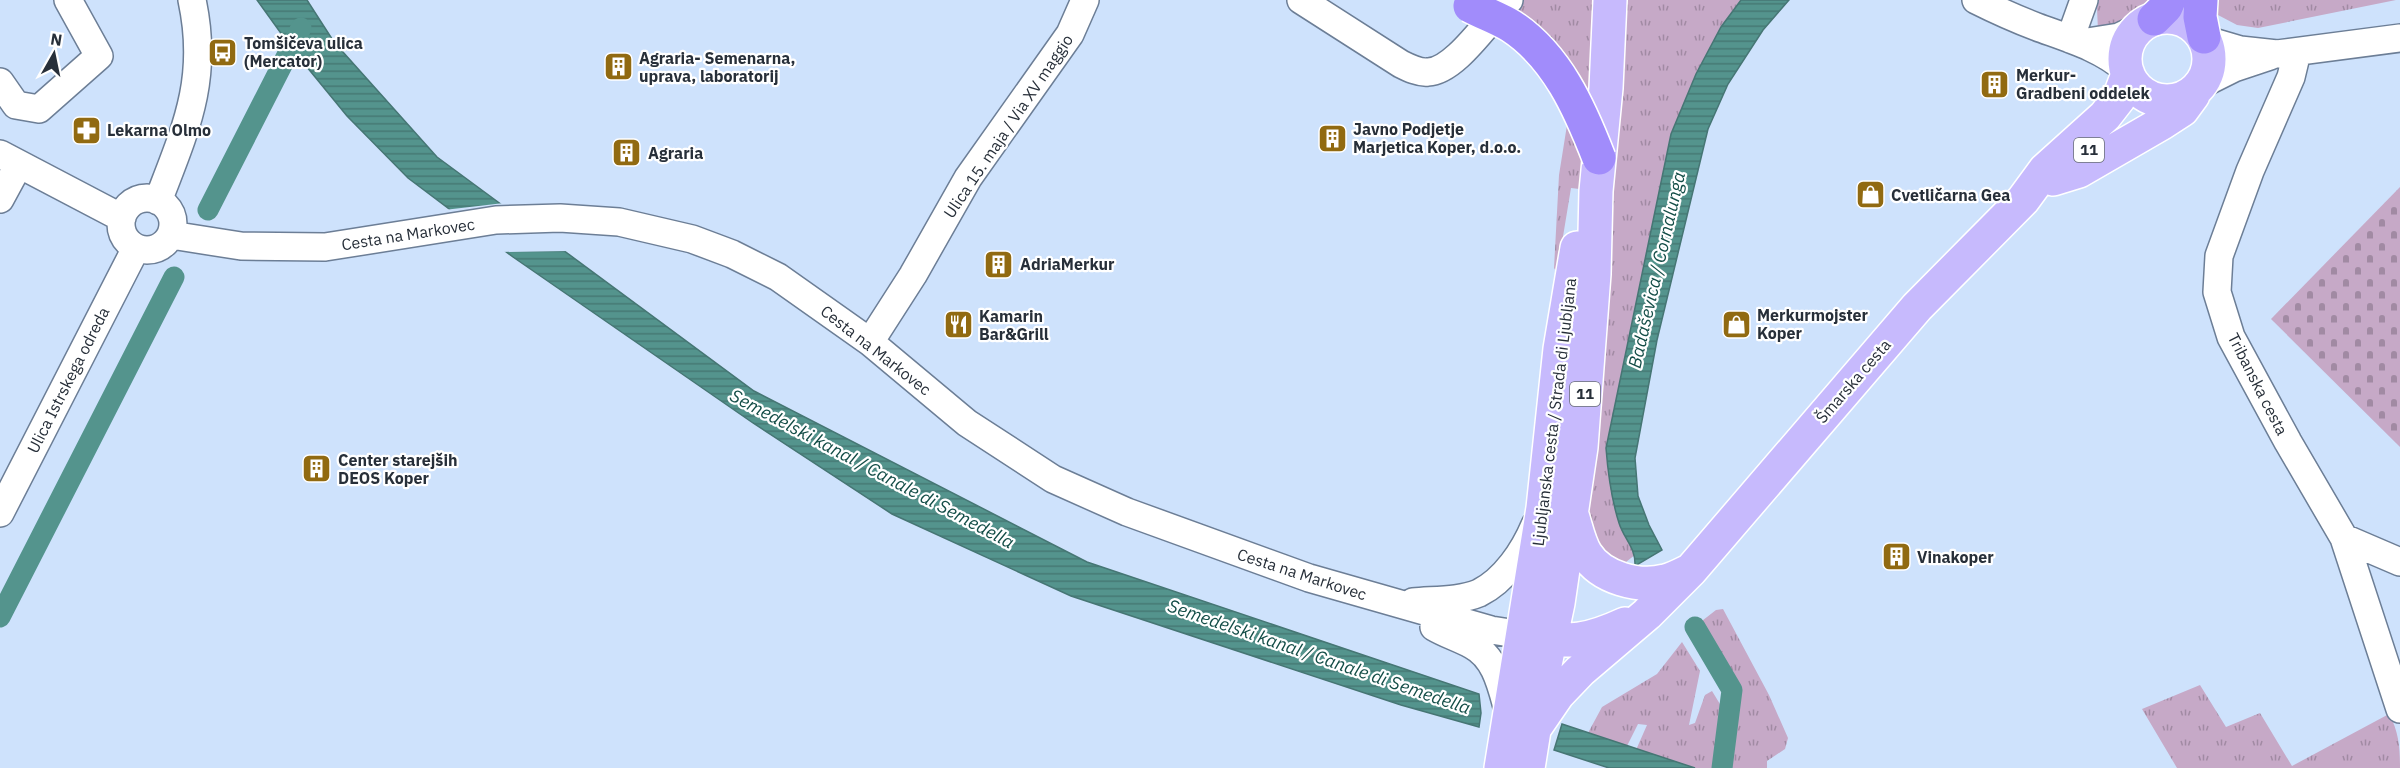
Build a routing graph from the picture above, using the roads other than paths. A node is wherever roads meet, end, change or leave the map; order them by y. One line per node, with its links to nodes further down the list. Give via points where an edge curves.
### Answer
1 (68, 0): 17 (street, via 99,56 39,109 16,105)
2 (192, 0): 25 (street, via 198,30 193,104)
3 (1085, 0): 29 (street, Ulica 15. maja / Via XV maggio, via 1070,34 968,178)
4 (1301, 0): 10 (street, via 1401,64 1430,72 1457,56)
5 (1509, 0): 10 (street)
6 (1610, 0): 20 (main road, Ljubljanska cesta / Strada di Ljubljana / 11)
7 (1976, 0): 14 (street)
8 (2084, 0): 14 (street)
9 (2201, 0): 12 (highway)
10 (1470, 11): 20 (highway, bridge, via 1509,25 1553,66)
11 (2154, 15): 12 (main road, via 2183,20); 14 (street, via 2119,37); 16 (main road, 11, via 2126,48)
12 (2205, 38): 15 (street, via 2240,50); 18 (main road, via 2210,59)
13 (2400, 38): 15 (street)
14 (2076, 41): 16 (street)
15 (2287, 53): 18 (street, via 2234,68); 32 (street, Tribanska cesta, via 2291,77 2219,256 2217,292 2231,337)
16 (2127, 72): 19 (main road, via 2136,88); 24 (main road, 11, via 2119,98 2105,116 2045,170)
17 (0, 82)
18 (2199, 88): 19 (main road, 11, via 2174,101); 22 (main road, via 2182,110 2162,123 2079,171)
19 (2156, 100): 22 (main road, 11)
20 (1599, 158): 30 (main road, Ljubljanska cesta / Strada di Ljubljana / 11, via 1583,424)
21 (6, 164): 23 (street); 26 (street)
22 (2053, 179): 24 (main road, 11)
23 (0, 198)
24 (2023, 200): 34 (main road, Šmarska cesta / 11, via 1917,307)
25 (158, 201): 26 (street, via 137,200); 27 (street, via 170,210)
26 (122, 218): 28 (street, via 123,235)
27 (171, 235): 28 (street, via 157,249); 29 (street, Cesta na Markovec, via 218,244 325,247 496,220 560,218 619,222 692,238 732,254 778,277)
28 (136, 248): 31 (street, Ulica Istrskega odreda)
29 (870, 342): 35 (street, Cesta na Markovec, via 967,423 1053,478 1211,544)
30 (1557, 510): 34 (main road, via 1601,570 1643,583 1665,581); 35 (street, via 1529,538 1515,561 1478,593 1447,600); 37 (main road, Ljubljanska cesta / Strada di Ljubljana / 11)
31 (0, 513)
32 (2344, 538): 33 (street); 38 (street, Tribanska cesta)
33 (2400, 562)
34 (1691, 570): 36 (main road, 11)
35 (1394, 603): 37 (street, Cesta na Markovec, via 1491,630); 39 (street, via 1486,655)
36 (1647, 614): 37 (main road, 11, via 1592,639); 39 (main road)
37 (1537, 638): 39 (main road, 11)
38 (2400, 709)
39 (1522, 722): 40 (main road, 11); 41 (main road, 11)
40 (1501, 768)
41 (1528, 768)

